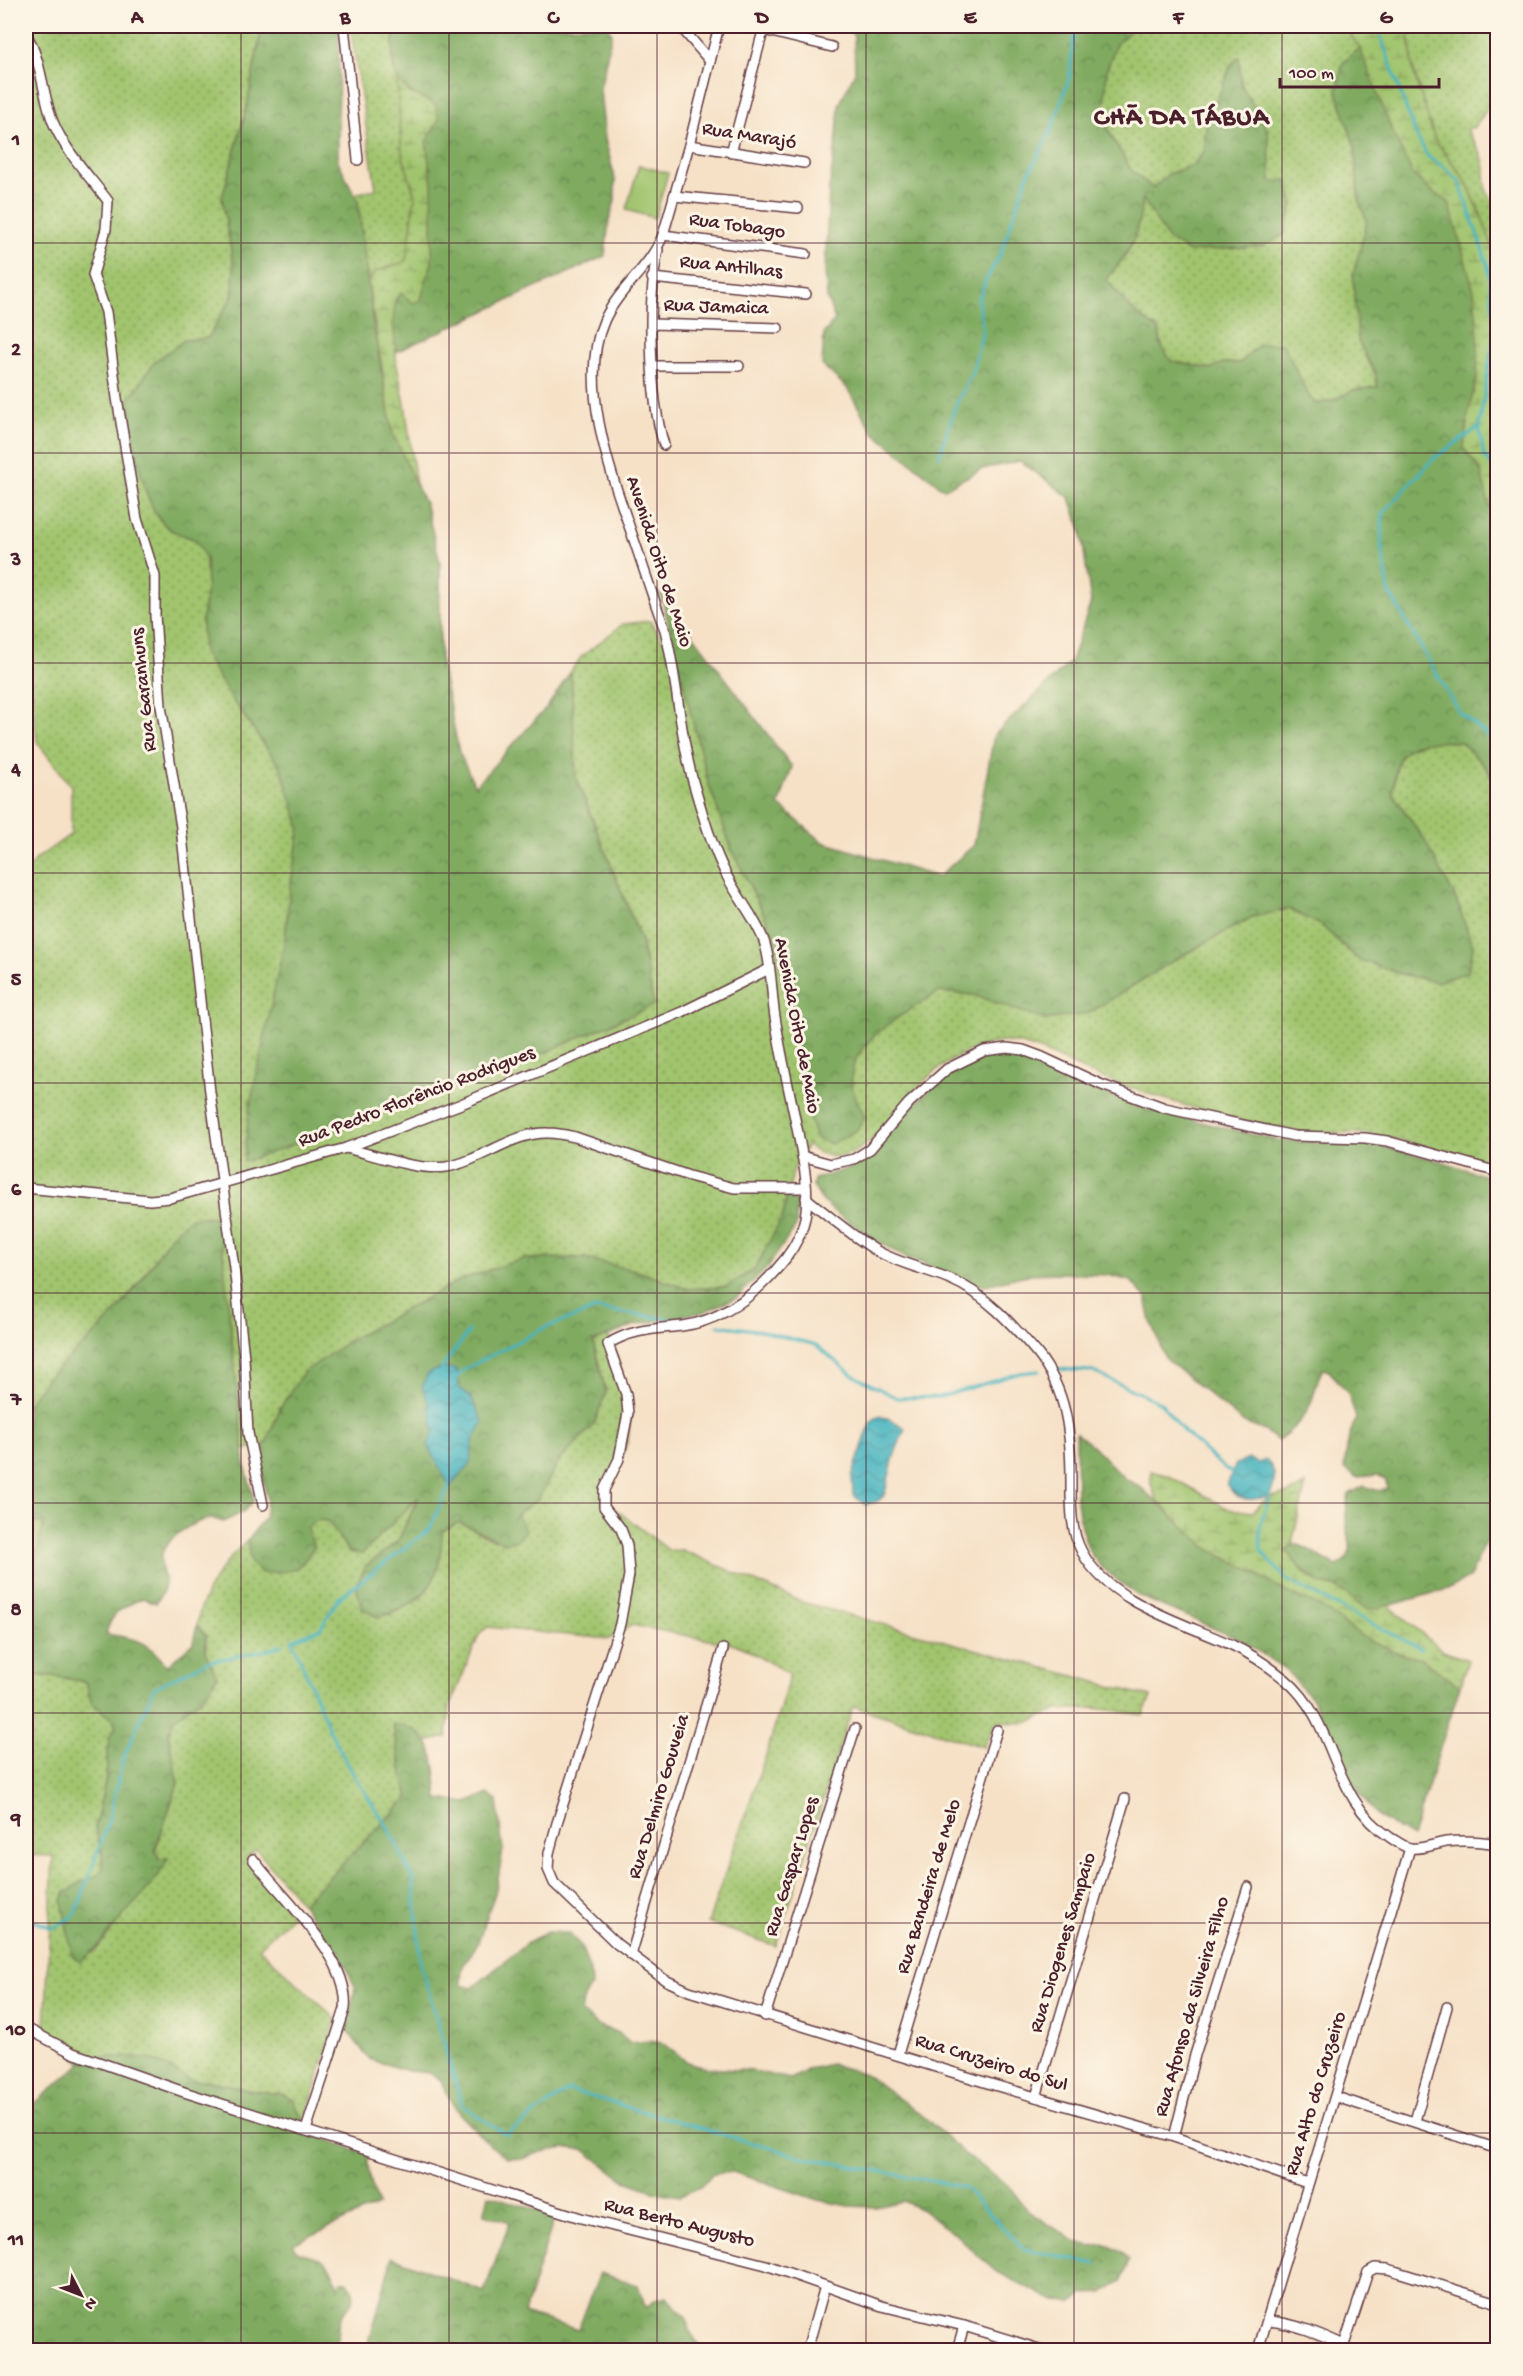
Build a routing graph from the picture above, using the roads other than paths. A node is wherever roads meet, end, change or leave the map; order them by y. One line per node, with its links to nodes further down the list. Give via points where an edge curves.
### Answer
1 (344, 26): 13 (street)
2 (680, 26): 8 (street)
3 (719, 26): 8 (street, Avenida Oito de Maio)
4 (748, 26): 5 (street)
5 (763, 31): 7 (street); 12 (street)
6 (26, 34): 31 (street, Rua Garanhuns, via 54,124 108,201 106,229 93,275 107,318 137,519 155,576 161,706 181,827)
7 (832, 47)
8 (710, 61): 11 (street, Avenida Oito de Maio)
9 (1497, 114): 10 (street)
10 (1497, 133)
11 (689, 145): 12 (street, Rua Marajó); 15 (street, Avenida Oito de Maio)
12 (731, 153): 14 (street, Rua Marajó)
13 (358, 160)
14 (804, 163)
15 (674, 196): 16 (street); 17 (street, Avenida Oito de Maio)
16 (798, 208)
17 (663, 235): 18 (street, Avenida Oito de Maio); 19 (street, Rua Tobago)
18 (658, 248): 20 (street); 27 (street, Avenida Oito de Maio, via 622,292 604,322 595,378 600,430 671,653 685,755 695,789 727,876 764,940)
19 (806, 254)
20 (652, 278): 21 (street, Rua Antilhas); 22 (street)
21 (806, 294)
22 (652, 324): 23 (street, Rua Jamaica); 24 (street)
23 (778, 328)
24 (654, 366): 25 (street); 26 (street, via 656,410)
25 (739, 366)
26 (664, 445)
27 (769, 969): 28 (street, Rua Pedro Florêncio Rodrigues, via 682,1012); 29 (street, Avenida Oito de Maio)
28 (346, 1148): 31 (street, Rua Pedro Florêncio Rodrigues); 33 (street, via 408,1163 446,1167 532,1135 558,1133 734,1188)
29 (802, 1156): 30 (street, via 831,1164 854,1159 870,1149 909,1103 946,1070 984,1051 1007,1048 1042,1057 1102,1086 1165,1108 1294,1136 1387,1141); 33 (street, Avenida Oito de Maio)
30 (1497, 1172)
31 (223, 1181): 32 (street, Rua Pedro Florêncio Rodrigues, via 170,1198 150,1200); 34 (street, Rua Garanhuns, via 242,1338 248,1433)
32 (26, 1188)
33 (806, 1193): 40 (street, via 876,1250 962,1285 998,1312 1024,1339 1048,1369 1063,1400 1070,1438 1071,1509 1084,1556 1122,1593 1253,1656 1289,1683 1312,1710 1357,1807); 43 (street, Avenida Oito de Maio, via 803,1224 795,1246 745,1300 710,1319 639,1331 609,1344 626,1394 628,1413 619,1459 604,1490 604,1508 624,1536 629,1575 620,1624 557,1823 548,1869 551,1880 564,1894)
34 (263, 1505)
35 (723, 1650): 43 (street, Rua Delmiro Gouveia)
36 (855, 1729): 45 (street, Rua Gaspar Lopes)
37 (997, 1730): 47 (street, Rua Bandeira de Melo)
38 (1125, 1799): 48 (street, Rua Diogenes Sampaio)
39 (1497, 1844): 40 (street, via 1450,1842)
40 (1410, 1848): 49 (street, Rua Alto do Cruzeiro)
41 (253, 1859): 51 (street, via 313,1932 345,1988 345,2009)
42 (1248, 1887): 52 (street, Rua Afonso da Silveira Filho, via 1195,2055)
43 (631, 1955): 45 (street, Rua Cruzeiro do Sul, via 665,1980)
44 (1447, 2007): 50 (street)
45 (765, 2016): 47 (street, Rua Cruzeiro do Sul)
46 (26, 2028): 51 (street, Rua Berto Augusto, via 73,2053 116,2069)
47 (898, 2054): 48 (street, Rua Cruzeiro do Sul)
48 (1036, 2097): 52 (street, Rua Cruzeiro do Sul)
49 (1336, 2097): 50 (street); 54 (street, Rua Alto do Cruzeiro)
50 (1415, 2121): 53 (street)
51 (306, 2130): 55 (street, Rua Berto Augusto, via 581,2218 766,2265)
52 (1174, 2137): 54 (street, Rua Cruzeiro do Sul)
53 (1497, 2149)
54 (1307, 2183): 57 (street, Rua Alto do Cruzeiro)
55 (825, 2286): 58 (street, Rua Berto Augusto, via 882,2306); 60 (street)
56 (1497, 2303): 59 (street, via 1375,2268 1368,2272)
57 (1269, 2321): 59 (street, via 1309,2329); 63 (street, Rua Alto do Cruzeiro)
58 (964, 2326): 61 (street); 62 (street, Rua Berto Augusto)
59 (1343, 2348)
60 (807, 2350)
61 (957, 2350)
62 (1042, 2350)
63 (1258, 2350)

